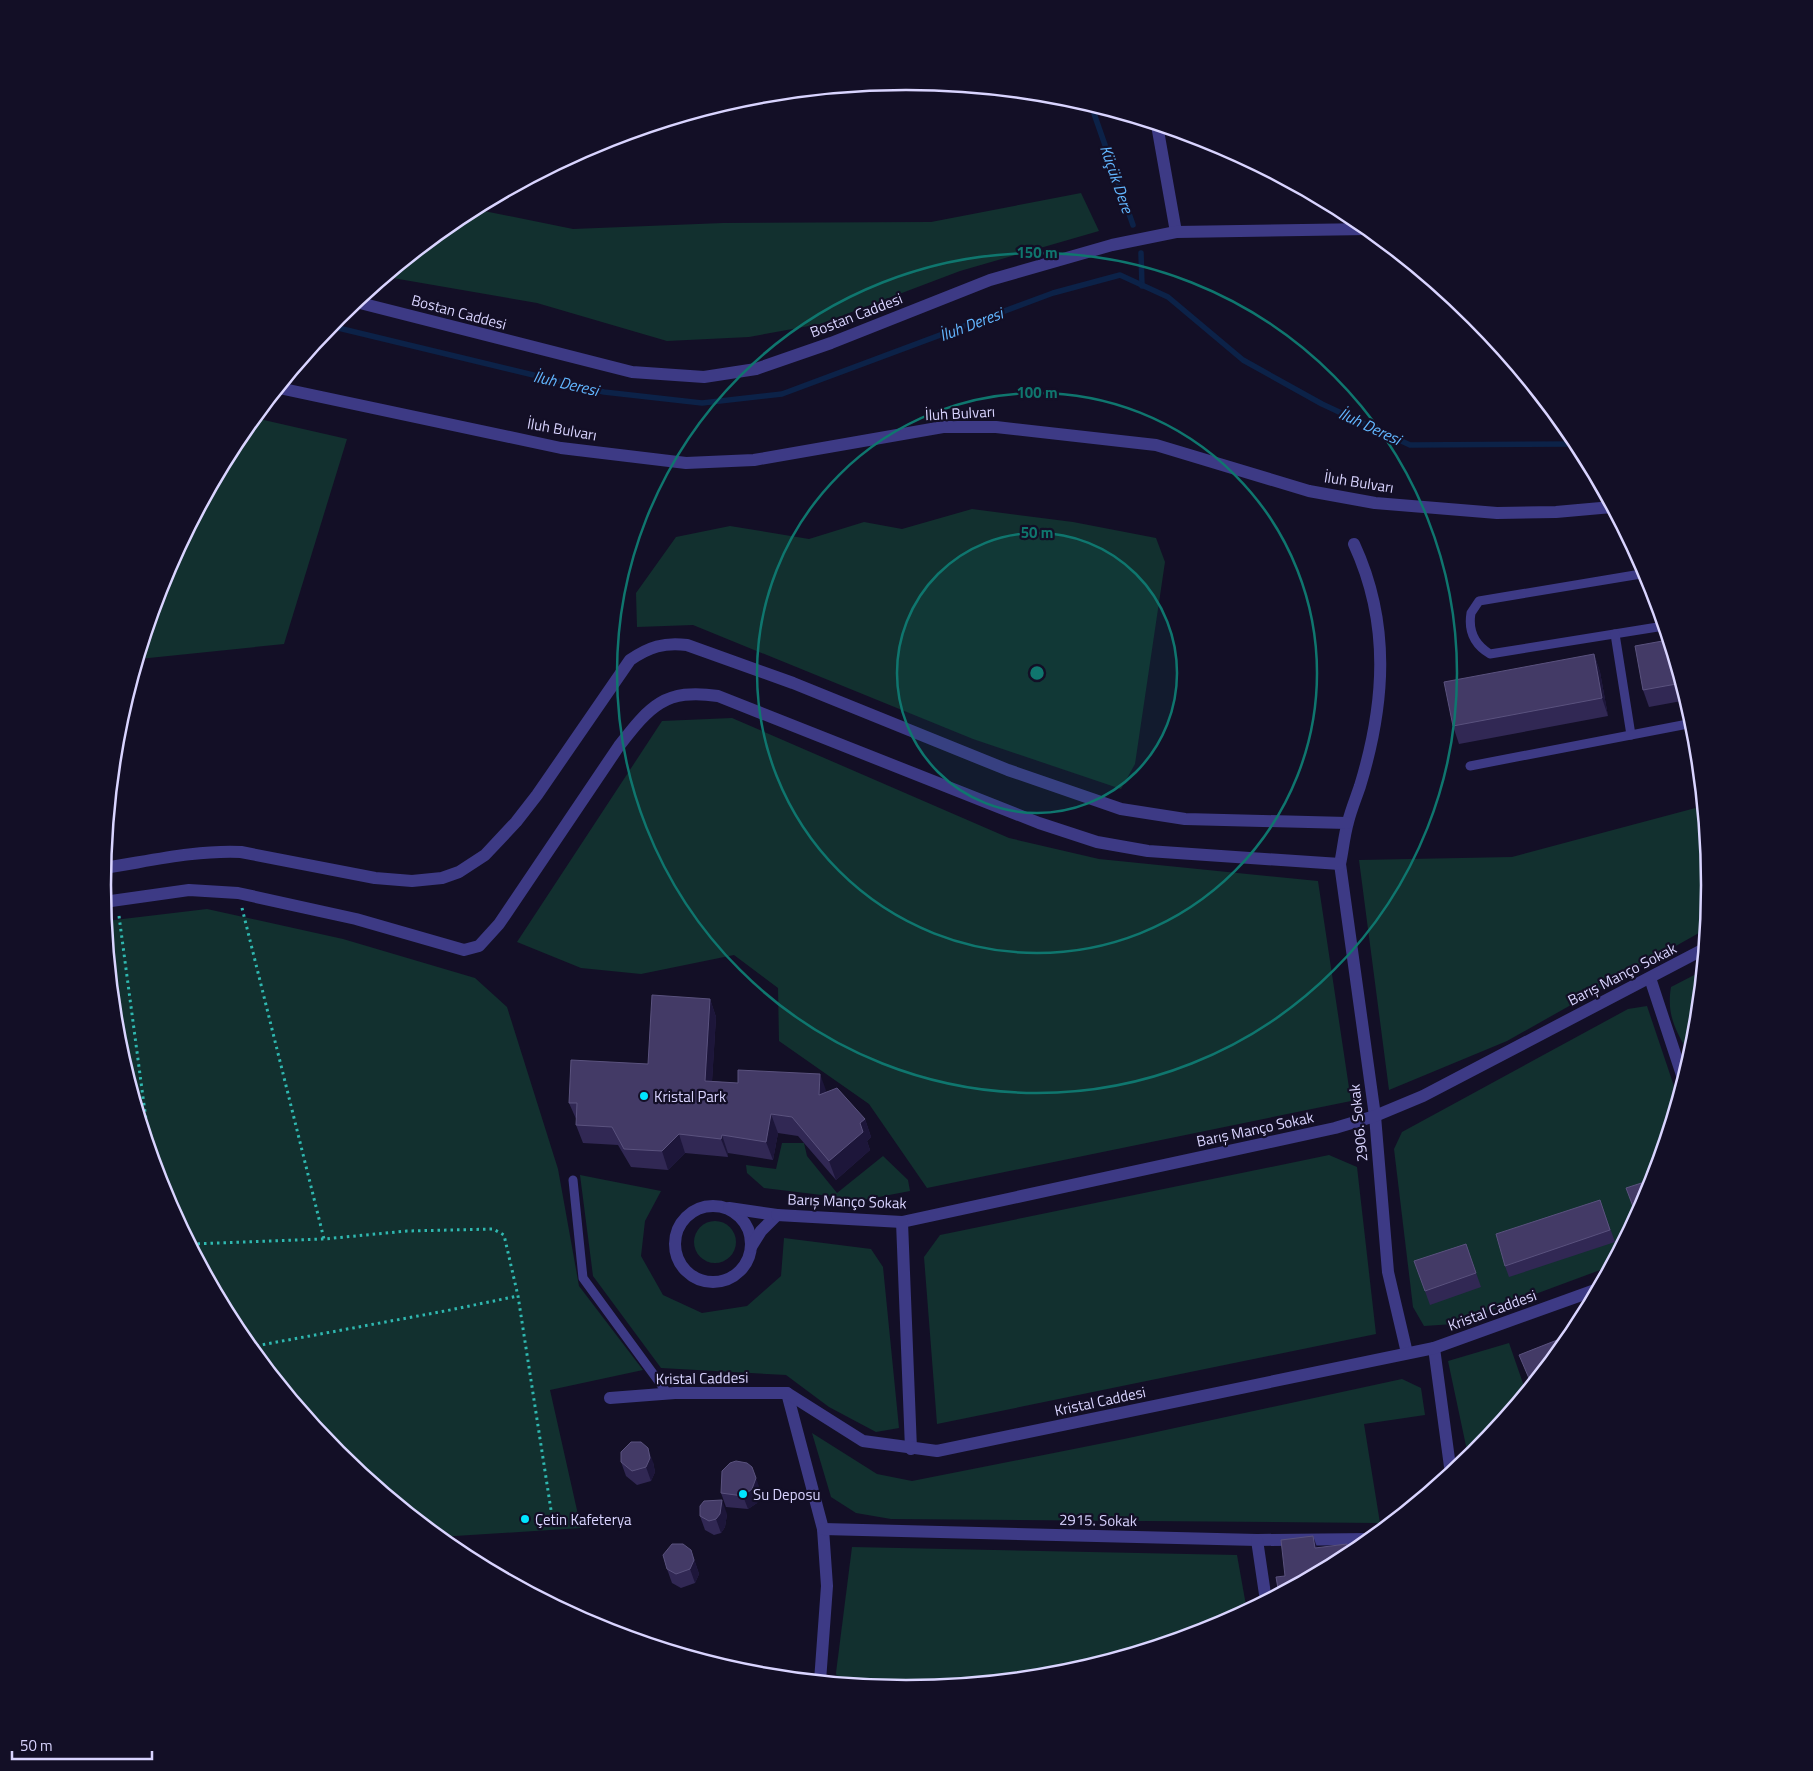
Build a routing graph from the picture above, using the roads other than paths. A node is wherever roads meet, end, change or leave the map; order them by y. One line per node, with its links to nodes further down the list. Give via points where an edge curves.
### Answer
1 (1158, 131): 3 (street)
2 (1355, 229): 3 (street, Bostan Caddesi)
3 (1176, 232): 4 (street, Bostan Caddesi, via 1112,245 990,280 831,344 756,368 704,377 632,372)
4 (364, 304)
5 (285, 389): 6 (street, İluh Bulvarı, via 561,448 686,463 754,460 943,427 996,427 1156,445 1309,491 1375,503 1498,513)
6 (1606, 508)
7 (1354, 544): 14 (street, 2906. Sokak, via 1367,573 1375,610 1382,677 1372,737)
8 (1638, 575): 10 (lane, via 1479,601 1471,613 1473,637 1490,654)
9 (1659, 627): 10 (lane)
10 (1615, 634): 12 (lane)
11 (1686, 725): 12 (lane)
12 (1630, 735): 13 (lane)
13 (1470, 766)
14 (1347, 823): 15 (street, 2906. Sokak); 16 (street, via 1185,818 1121,809 1008,770 793,683 687,645 673,643 645,649 630,660 537,796 485,855 459,872 442,878 412,881 375,878 225,851)
15 (1340, 864): 17 (street, via 1148,851 1097,842 1039,823 725,699 685,693 657,705 638,721 499,924 479,946 464,950 356,919 238,893 190,890); 21 (street, 2906. Sokak)
16 (112, 867)
17 (112, 901)
18 (1699, 952): 19 (street, Barış Manço Sokak)
19 (1650, 978): 20 (street); 21 (street, Barış Manço Sokak, via 1423,1096)
20 (1680, 1069)
21 (1374, 1116): 25 (street, Barış Manço Sokak, via 1289,1139); 29 (street, 2906. Sokak, via 1388,1272)
22 (573, 1180): 31 (lane, via 583,1278)
23 (724, 1208): 24 (street, Barış Manço Sokak); 26 (street, via 745,1223); 26 (street, via 698,1209 679,1226 675,1239 680,1265 698,1280 722,1281 742,1269 749,1259)
24 (777, 1215): 25 (street, Barış Manço Sokak); 26 (street, via 760,1231)
25 (902, 1222): 33 (street)
26 (751, 1247)
27 (1589, 1292): 28 (street, Kristal Caddesi)
28 (1434, 1348): 29 (street, Kristal Caddesi); 34 (street)
29 (1407, 1353): 33 (street, Kristal Caddesi, via 937,1452)
30 (787, 1393): 31 (street, Kristal Caddesi); 33 (street, Kristal Caddesi, via 863,1441); 35 (street)
31 (668, 1394): 32 (street, Kristal Caddesi)
32 (610, 1398)
33 (912, 1449)
34 (1450, 1466)
35 (823, 1529): 37 (street, 2915. Sokak); 39 (street, via 827,1586)
36 (1359, 1539): 37 (street, 2915. Sokak)
37 (1257, 1540): 38 (street)
38 (1265, 1595)
39 (820, 1676)

